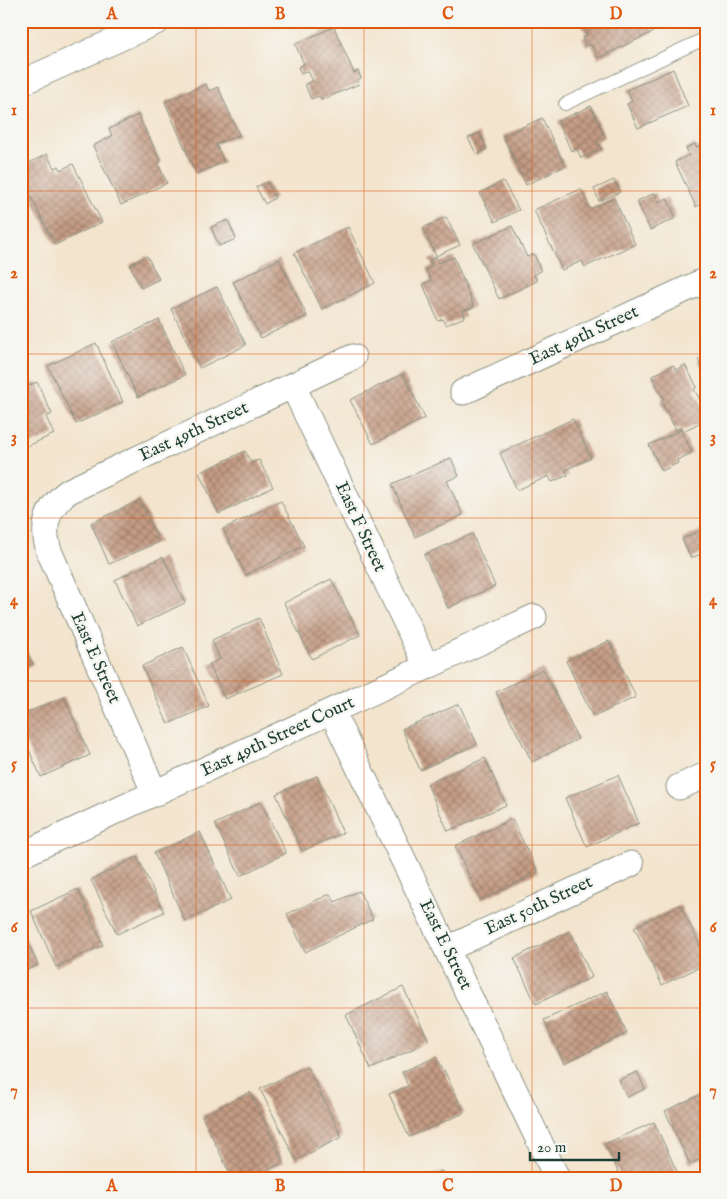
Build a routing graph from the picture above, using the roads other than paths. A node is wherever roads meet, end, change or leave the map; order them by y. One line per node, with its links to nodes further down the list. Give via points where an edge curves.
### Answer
1 (155, 22): 3 (street)
2 (706, 38): 4 (lane)
3 (21, 83)
4 (565, 104)
5 (706, 280): 8 (street, East 49th Street)
6 (353, 357): 7 (street, East 49th Street)
7 (293, 386): 9 (street, East 49th Street, via 69,491 57,501); 11 (street, East F Street)
8 (463, 392)
9 (47, 520): 15 (street, East E Street, via 49,551)
10 (534, 617): 11 (street, East 49th Street Court)
11 (427, 668): 12 (street, East 49th Street Court)
12 (332, 712): 15 (street, East 49th Street Court); 18 (street, East E Street)
13 (706, 774): 14 (street)
14 (679, 787)
15 (154, 794): 16 (street, East 49th Street Court)
16 (21, 855)
17 (631, 864): 18 (street, East 50th Street)
18 (447, 949): 19 (street, East E Street)
19 (557, 1178)

